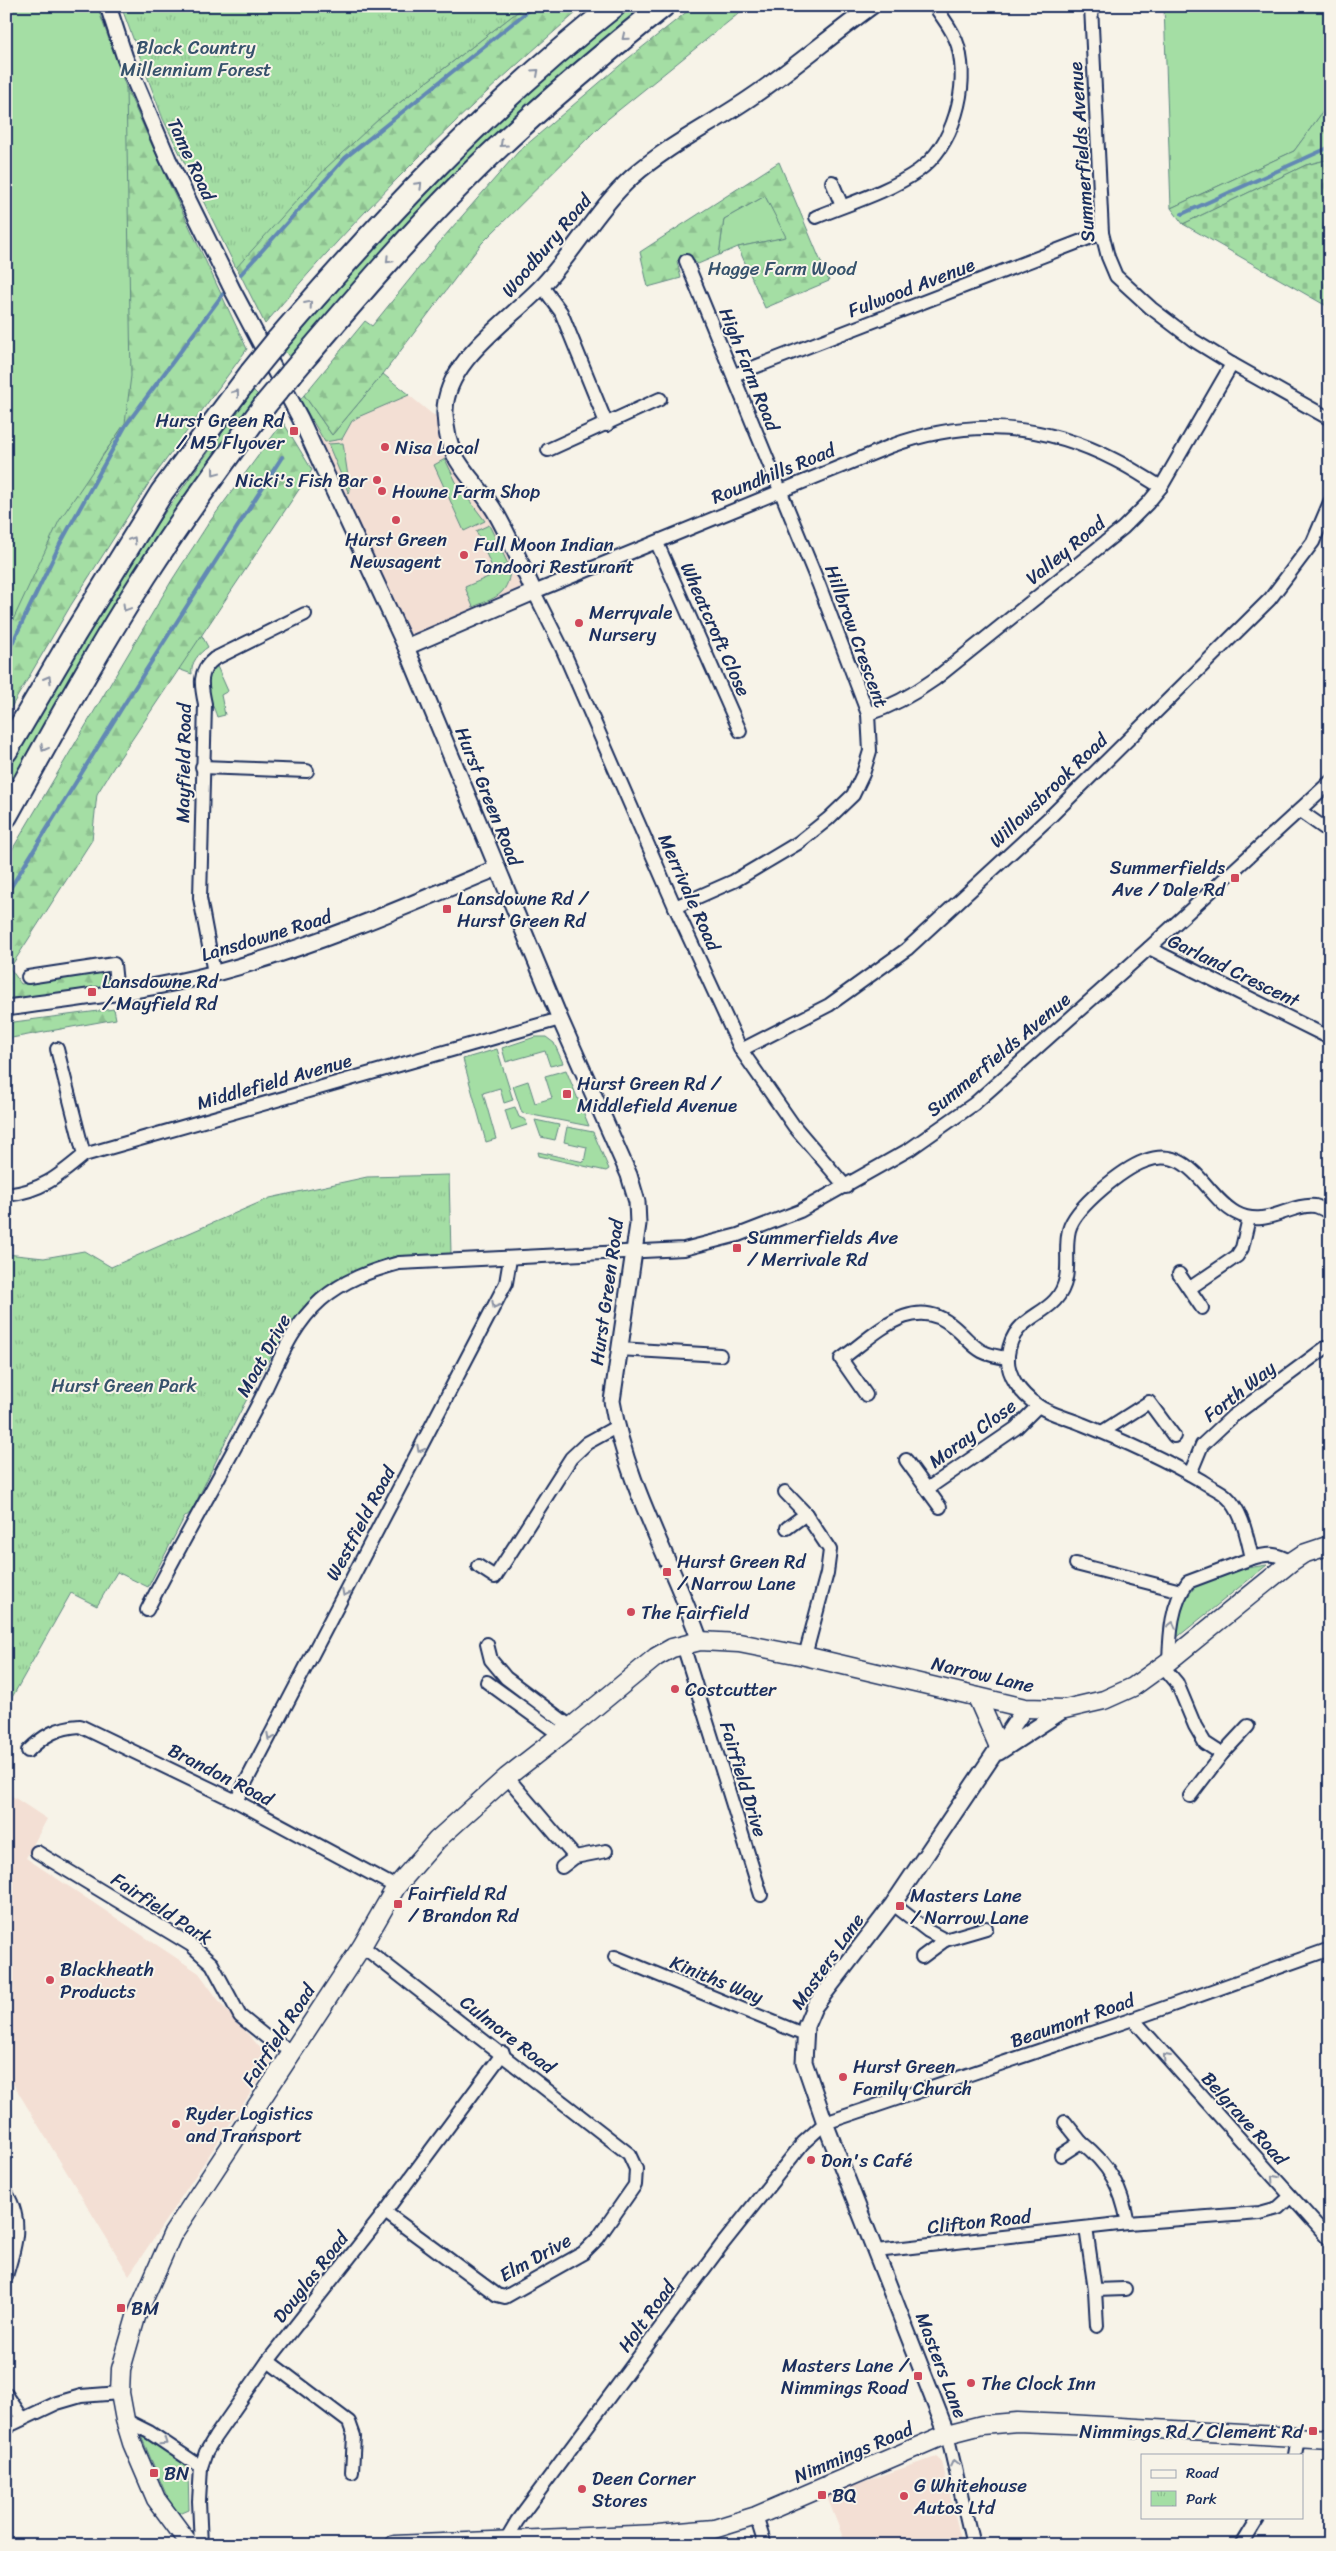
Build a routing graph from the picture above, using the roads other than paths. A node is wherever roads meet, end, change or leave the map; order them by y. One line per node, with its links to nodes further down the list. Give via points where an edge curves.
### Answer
1 (108, 6): 13 (street, Tame Road, via 125,58 165,151)
2 (614, 6): 29 (highway, one-way to 2, bridge, via 162,492 277,341 352,254 470,132)
3 (663, 6): 34 (highway, one-way to 34, bridge, via 599,57 490,156 373,278 265,405 200,493 144,577)
4 (872, 6): 12 (street, Woodbury Road, via 753,96 690,134 632,177 601,210)
5 (935, 6): 8 (street, via 953,33 960,59 961,94 947,136 919,170 898,183)
6 (1091, 6): 10 (street, Summerfields Avenue)
7 (832, 182): 8 (street)
8 (842, 206): 9 (street)
9 (816, 217)
10 (1102, 233): 14 (street, Summerfields Avenue, via 1116,276 1151,308); 15 (street, Fulwood Avenue)
11 (686, 261): 15 (street, High Farm Road)
12 (542, 286): 18 (street, via 561,312); 24 (street, Woodbury Road, via 466,358 450,381 445,412 454,457 496,514)
13 (250, 324): 26 (street, Hurst Green Road, via 300,418)
14 (1232, 364): 17 (street, Summerfields Avenue); 20 (street, Valley Road)
15 (734, 375): 21 (street, High Farm Road)
16 (660, 400): 18 (street)
17 (1330, 418)
18 (607, 425): 19 (street)
19 (548, 450)
20 (1161, 487): 21 (street, Roundhills Road, via 1090,448 1039,433 980,427 953,429 911,439); 27 (street, Valley Road, via 1123,528 935,679 916,693)
21 (778, 491): 23 (street, Roundhills Road); 27 (street, Hillbrow Crescent)
22 (1330, 502): 46 (street, Willowsbrook Road, via 1313,542 1270,599 1052,815 907,949 829,1005)
23 (657, 542): 24 (street, Roundhills Road); 28 (street, Wheatcroft Close)
24 (534, 592): 26 (street, Roundhills Road); 37 (street, Merrivale Road, via 562,648)
25 (305, 614): 30 (street, Mayfield Road, via 206,665 201,687 205,704)
26 (406, 647): 36 (street, Hurst Green Road)
27 (868, 714): 37 (street, Hillbrow Crescent, via 870,751 853,795 798,843 734,881)
28 (740, 732)
29 (6, 751)
30 (202, 767): 31 (street); 39 (street, Mayfield Road, via 200,898)
31 (307, 771)
32 (1330, 782): 33 (street, Summerfields Avenue)
33 (1300, 812): 35 (street); 38 (street, Summerfields Avenue)
34 (6, 816)
35 (1330, 832)
36 (497, 868): 39 (street, Lansdowne Road, via 346,932); 43 (street, Hurst Green Road)
37 (675, 907): 46 (street, Merrivale Road)
38 (1149, 948): 44 (street, Garland Crescent); 48 (street, Summerfields Avenue, via 974,1104 910,1149)
39 (214, 973): 41 (street, Lansdowne Road)
40 (28, 977): 41 (street, via 114,964)
41 (117, 993): 42 (street, Lansdowne Road)
42 (6, 1008)
43 (560, 1019): 47 (street, Middlefield Avenue); 52 (street, Hurst Green Road, via 629,1175 637,1202)
44 (1330, 1038)
45 (57, 1049): 47 (street)
46 (741, 1050): 48 (street, Merrivale Road, via 794,1126)
47 (84, 1155): 49 (street, Middlefield Avenue, via 46,1183 26,1193)
48 (846, 1187): 52 (street, Summerfields Avenue, via 800,1211 738,1235 684,1249)
49 (6, 1195)
50 (1330, 1213): 51 (street, via 1315,1206 1264,1218)
51 (1249, 1218): 55 (street, via 1242,1248 1236,1256); 60 (street, via 1236,1213 1191,1168 1176,1161 1151,1158 1132,1167 1080,1209 1068,1238 1067,1273 1060,1296 1023,1322 1010,1344)
52 (634, 1250): 53 (street, Moat Drive); 58 (street, Hurst Green Road)
53 (510, 1259): 79 (street, Moat Drive, via 399,1263 356,1276 320,1301 281,1355 258,1405 185,1534); 96 (street, Westfield Road, one-way to 96, via 506,1283)
54 (1179, 1274): 55 (street)
55 (1190, 1288): 56 (street)
56 (1202, 1308)
57 (1325, 1348): 67 (street, Forth Way, via 1233,1416 1202,1446)
58 (618, 1349): 59 (street); 63 (street, Hurst Green Road, via 612,1401)
59 (720, 1355)
60 (1008, 1358): 61 (street, via 978,1350 939,1317 914,1312 900,1317 841,1360); 62 (street, via 1017,1387)
61 (866, 1395)
62 (1038, 1406): 64 (street); 68 (street, Moray Close, via 1016,1428)
63 (616, 1427): 77 (street, via 587,1443 571,1458 495,1577); 80 (street, Hurst Green Road)
64 (1102, 1432): 65 (street, via 1149,1402); 67 (street)
65 (1174, 1436)
66 (906, 1460): 68 (street, Moray Close)
67 (1190, 1474): 74 (street, via 1227,1496 1243,1522)
68 (926, 1489): 70 (street, Moray Close)
69 (785, 1492): 71 (street)
70 (940, 1507)
71 (806, 1514): 72 (street); 83 (street, via 830,1550)
72 (787, 1528)
73 (1330, 1545): 75 (main road, Narrow Lane, via 1303,1554)
74 (1252, 1558): 75 (street, via 1268,1553 1280,1555); 78 (street, via 1188,1582)
75 (1291, 1562): 84 (main road, Narrow Lane)
76 (1076, 1564): 78 (street)
77 (478, 1566)
78 (1181, 1591): 84 (street, one-way to 78)
79 (147, 1610)
80 (700, 1640): 82 (main road, Fairfield Road); 83 (main road, Narrow Lane, via 739,1643)
81 (487, 1644): 90 (street, via 491,1660 506,1678)
82 (683, 1645): 90 (main road, Fairfield Road, via 656,1656); 102 (street, Fairfield Drive)
83 (805, 1656): 86 (main road, Narrow Lane)
84 (1166, 1663): 88 (main road, Narrow Lane, via 1133,1686 1104,1700); 93 (street, via 1205,1743)
85 (487, 1682): 90 (street)
86 (977, 1697): 87 (main road, Narrow Lane); 92 (main road)
87 (1025, 1708): 88 (main road, Narrow Lane); 92 (street, Masters Lane)
88 (1065, 1709): 92 (street)
89 (1248, 1726): 93 (street)
90 (566, 1731): 94 (main road, Fairfield Road)
91 (28, 1751): 96 (street, Brandon Road, via 42,1737 80,1726)
92 (996, 1751): 103 (street, Masters Lane)
93 (1222, 1754): 95 (street)
94 (507, 1777): 99 (street); 101 (main road, Fairfield Road, via 438,1840)
95 (1190, 1796)
96 (236, 1802): 101 (street, Brandon Road)
97 (606, 1851): 99 (street)
98 (38, 1852): 112 (street, Fairfield Park, via 191,1945 212,1964 240,2016)
99 (575, 1857): 100 (street)
100 (562, 1867)
101 (396, 1887): 106 (main road, Fairfield Road)
102 (761, 1895)
103 (893, 1904): 105 (street); 111 (street, Masters Lane, via 814,2007)
104 (986, 1928): 105 (street)
105 (945, 1940): 109 (street)
106 (362, 1946): 112 (main road, Fairfield Road); 113 (street, Culmore Road)
107 (1330, 1949): 110 (street, Beaumont Road)
108 (615, 1957): 111 (street, Kiniths Way)
109 (922, 1957)
110 (1133, 2019): 115 (street, Beaumont Road); 120 (street, Belgrave Road, one-way to 110)
111 (805, 2036): 115 (street, Masters Lane, via 804,2062)
112 (292, 2052): 131 (main road, Fairfield Road, via 172,2235 136,2317 121,2369)
113 (503, 2054): 117 (street, Culmore Road); 121 (street, Douglas Road)
114 (1065, 2122): 116 (street)
115 (825, 2123): 125 (street, Masters Lane); 143 (street, Holt Road, via 803,2142 721,2246)
116 (1081, 2142): 118 (street); 122 (street, via 1114,2177 1124,2201)
117 (629, 2154): 121 (street, Elm Drive, via 636,2169 634,2185 598,2238 583,2253 505,2297 497,2295)
118 (1061, 2155)
119 (6, 2193): 126 (street, via 13,2203 18,2222 17,2240)
120 (1290, 2197): 122 (street, Clifton Road, via 1278,2208 1260,2213); 124 (street, Belgrave Road)
121 (385, 2212): 130 (street, Douglas Road)
122 (1128, 2223): 123 (street, Clifton Road)
123 (1086, 2228): 125 (street, Clifton Road); 128 (street)
124 (1330, 2240)
125 (876, 2251): 136 (street, Masters Lane)
126 (6, 2276)
127 (1125, 2289): 128 (street)
128 (1095, 2290): 129 (street)
129 (1097, 2326)
130 (268, 2361): 139 (street, Douglas Road, via 215,2437); 140 (street, via 348,2422 354,2436)
131 (120, 2392): 133 (street, via 81,2396); 134 (main road, Fairfield Road)
132 (6, 2394): 133 (street)
133 (23, 2419): 135 (street)
134 (125, 2420): 139 (street, one-way to 139, via 150,2432); 144 (main road, Fairfield Road, via 156,2499)
135 (6, 2427)
136 (947, 2434): 138 (main road, Nimmings Road, via 982,2424 1017,2422); 141 (main road, Nimmings Road); 148 (street, one-way to 136)
137 (1330, 2439): 138 (main road, Nimmings Road)
138 (1297, 2446)
139 (201, 2467): 145 (street, Douglas Road)
140 (352, 2472)
141 (756, 2516): 143 (main road, Nimmings Road, via 714,2529 694,2531); 147 (street)
142 (1258, 2518): 149 (street)
143 (507, 2538): 146 (main road, Nimmings Road)
144 (190, 2545)
145 (201, 2545)
146 (394, 2545)
147 (765, 2545)
148 (973, 2545)
149 (1242, 2545)

